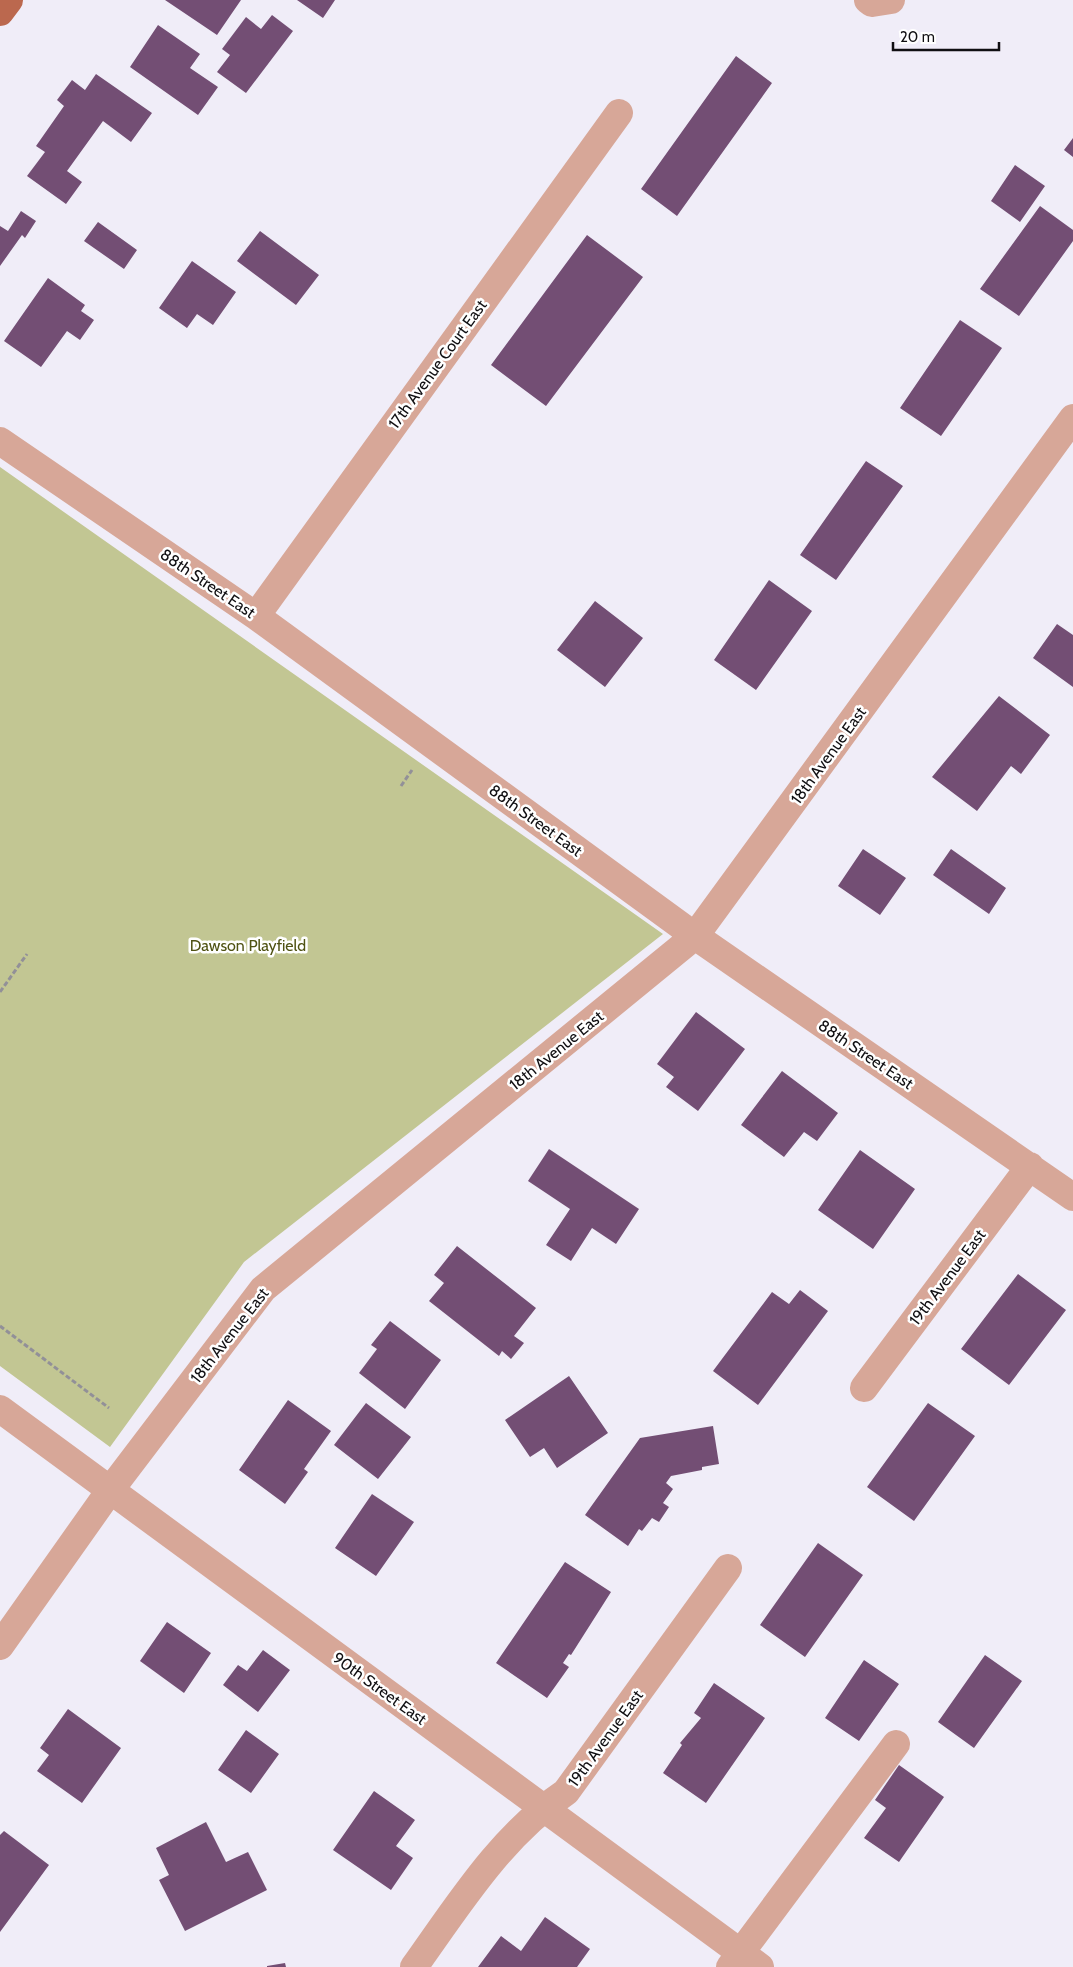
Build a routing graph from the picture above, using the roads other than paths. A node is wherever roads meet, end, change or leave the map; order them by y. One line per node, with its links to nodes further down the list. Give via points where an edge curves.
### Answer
1 (9, 0): 4 (main road)
2 (868, 0): 3 (street, via 872,4)
3 (891, 0)
4 (0, 12)
5 (618, 113): 8 (street, 17th Avenue Court East)
6 (1073, 418): 9 (street, 18th Avenue East)
7 (0, 441): 8 (street, 88th Street East)
8 (256, 616): 9 (street, 88th Street East)
9 (695, 936): 10 (street, 88th Street East); 14 (street, 18th Avenue East, via 263,1289)
10 (1030, 1166): 11 (street, 88th Street East); 12 (street, 19th Avenue East)
11 (1073, 1197)
12 (864, 1388)
13 (0, 1409): 14 (street, 90th Street East)
14 (111, 1489): 16 (street, 18th Avenue East); 18 (street, 90th Street East)
15 (728, 1568): 18 (street, 19th Avenue East, via 566,1792)
16 (0, 1646)
17 (896, 1744): 19 (street)
18 (543, 1808): 19 (street, 90th Street East); 20 (street, 19th Avenue East, via 481,1874)
19 (743, 1962)
20 (414, 1967)

